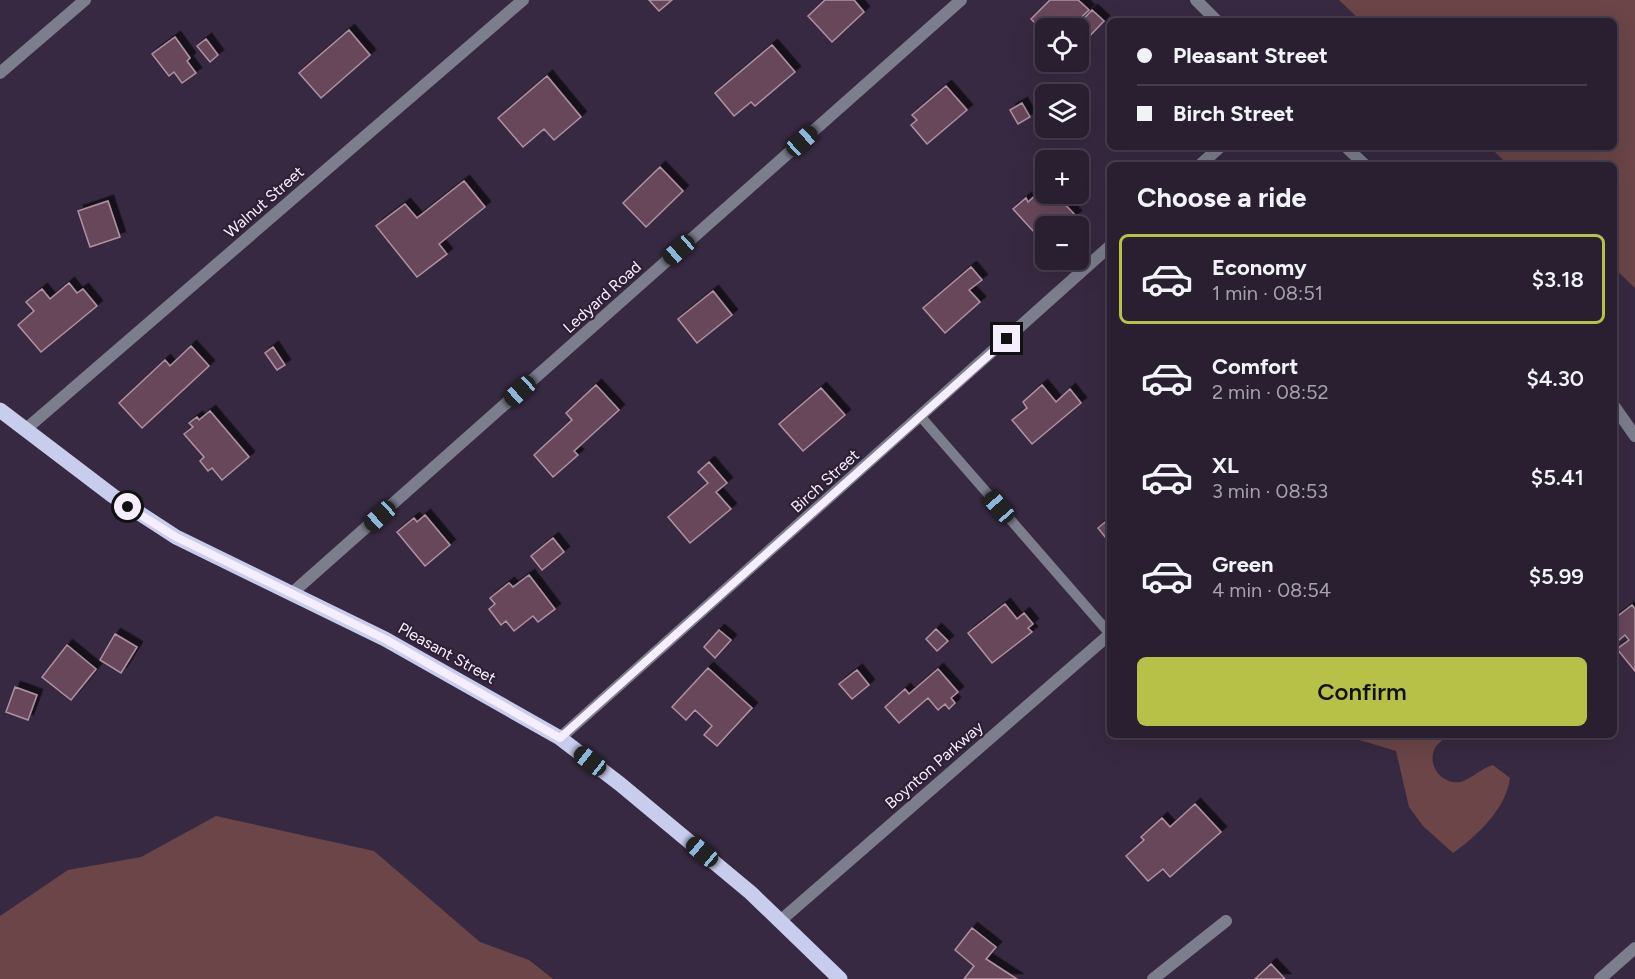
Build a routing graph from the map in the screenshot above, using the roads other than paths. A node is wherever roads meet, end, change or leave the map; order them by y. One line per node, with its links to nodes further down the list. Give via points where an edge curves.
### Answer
1 (85, 0): 6 (street)
2 (523, 0): 15 (street, Walnut Street)
3 (961, 0): 17 (street, Ledyard Road)
4 (1196, 0): 5 (street)
5 (1214, 18)
6 (0, 73)
7 (1217, 150): 9 (street)
8 (1349, 150): 10 (street)
9 (1203, 162)
10 (1362, 162)
11 (1107, 249): 14 (street, Birch Street)
12 (0, 410): 15 (main road, Pleasant Street)
13 (1617, 410): 16 (street)
14 (921, 417): 18 (lane); 20 (street, Birch Street)
15 (26, 429): 17 (main road, Pleasant Street, via 113,496 176,537)
16 (1635, 436)
17 (291, 594): 20 (main road, Pleasant Street, via 385,639)
18 (1107, 631)
19 (1107, 637): 21 (street, Boynton Parkway)
20 (560, 738): 21 (main road, Pleasant Street)
21 (780, 921): 24 (main road, Pleasant Street)
22 (1226, 921): 25 (street)
23 (1635, 948): 26 (street)
24 (840, 979)
25 (1153, 979)
26 (1600, 979)

